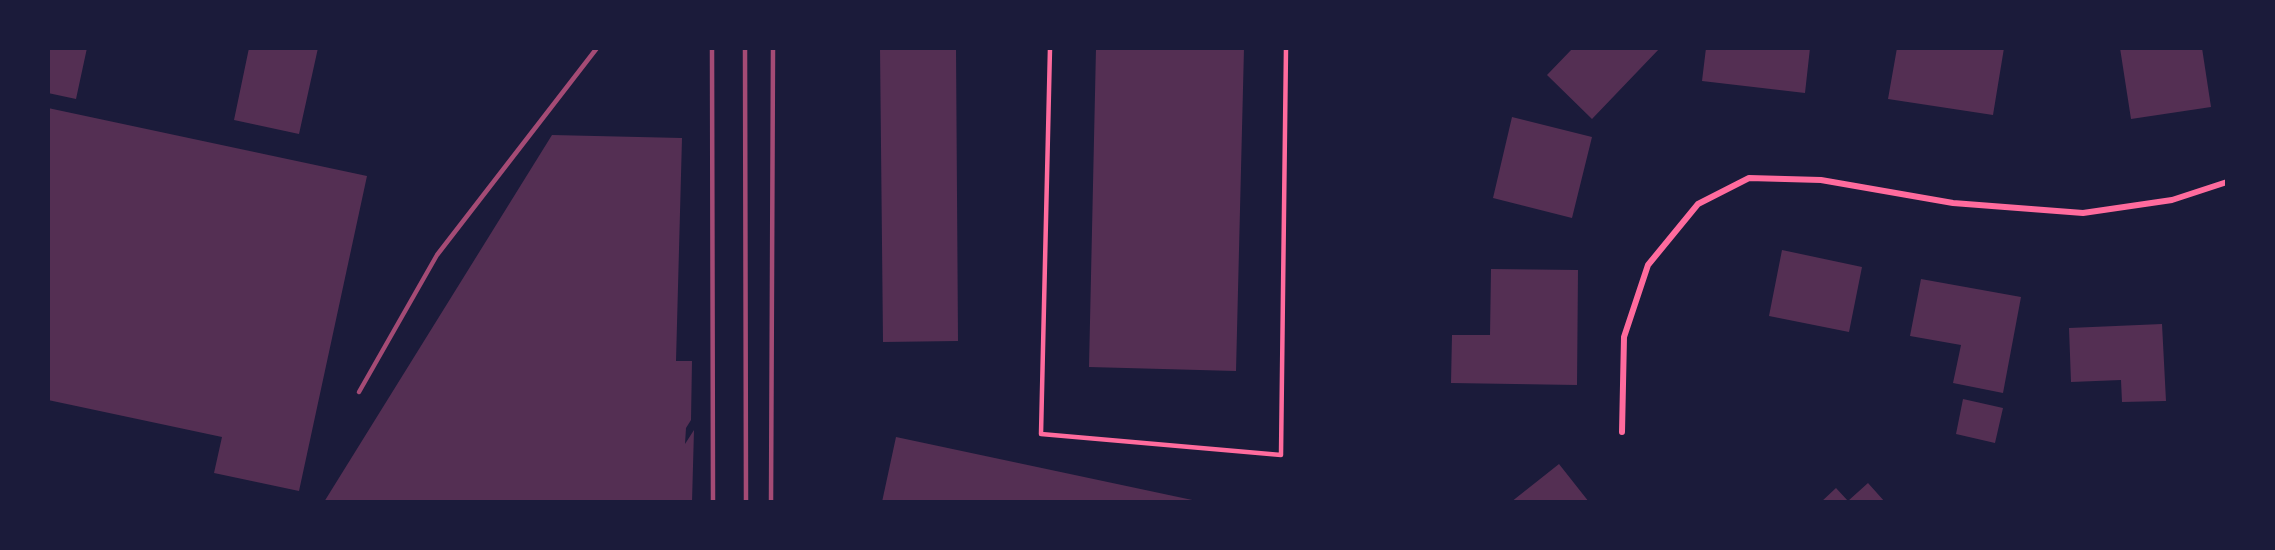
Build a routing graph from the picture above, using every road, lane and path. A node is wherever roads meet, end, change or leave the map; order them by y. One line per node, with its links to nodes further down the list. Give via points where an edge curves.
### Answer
1 (1050, 48): 2 (lane, via 1041,434 1281,455)
2 (1286, 48)
3 (2227, 182): 4 (street, via 2172,200 2083,213 1953,203 1821,180 1749,178 1698,204 1648,265 1624,337)
4 (1622, 432)

